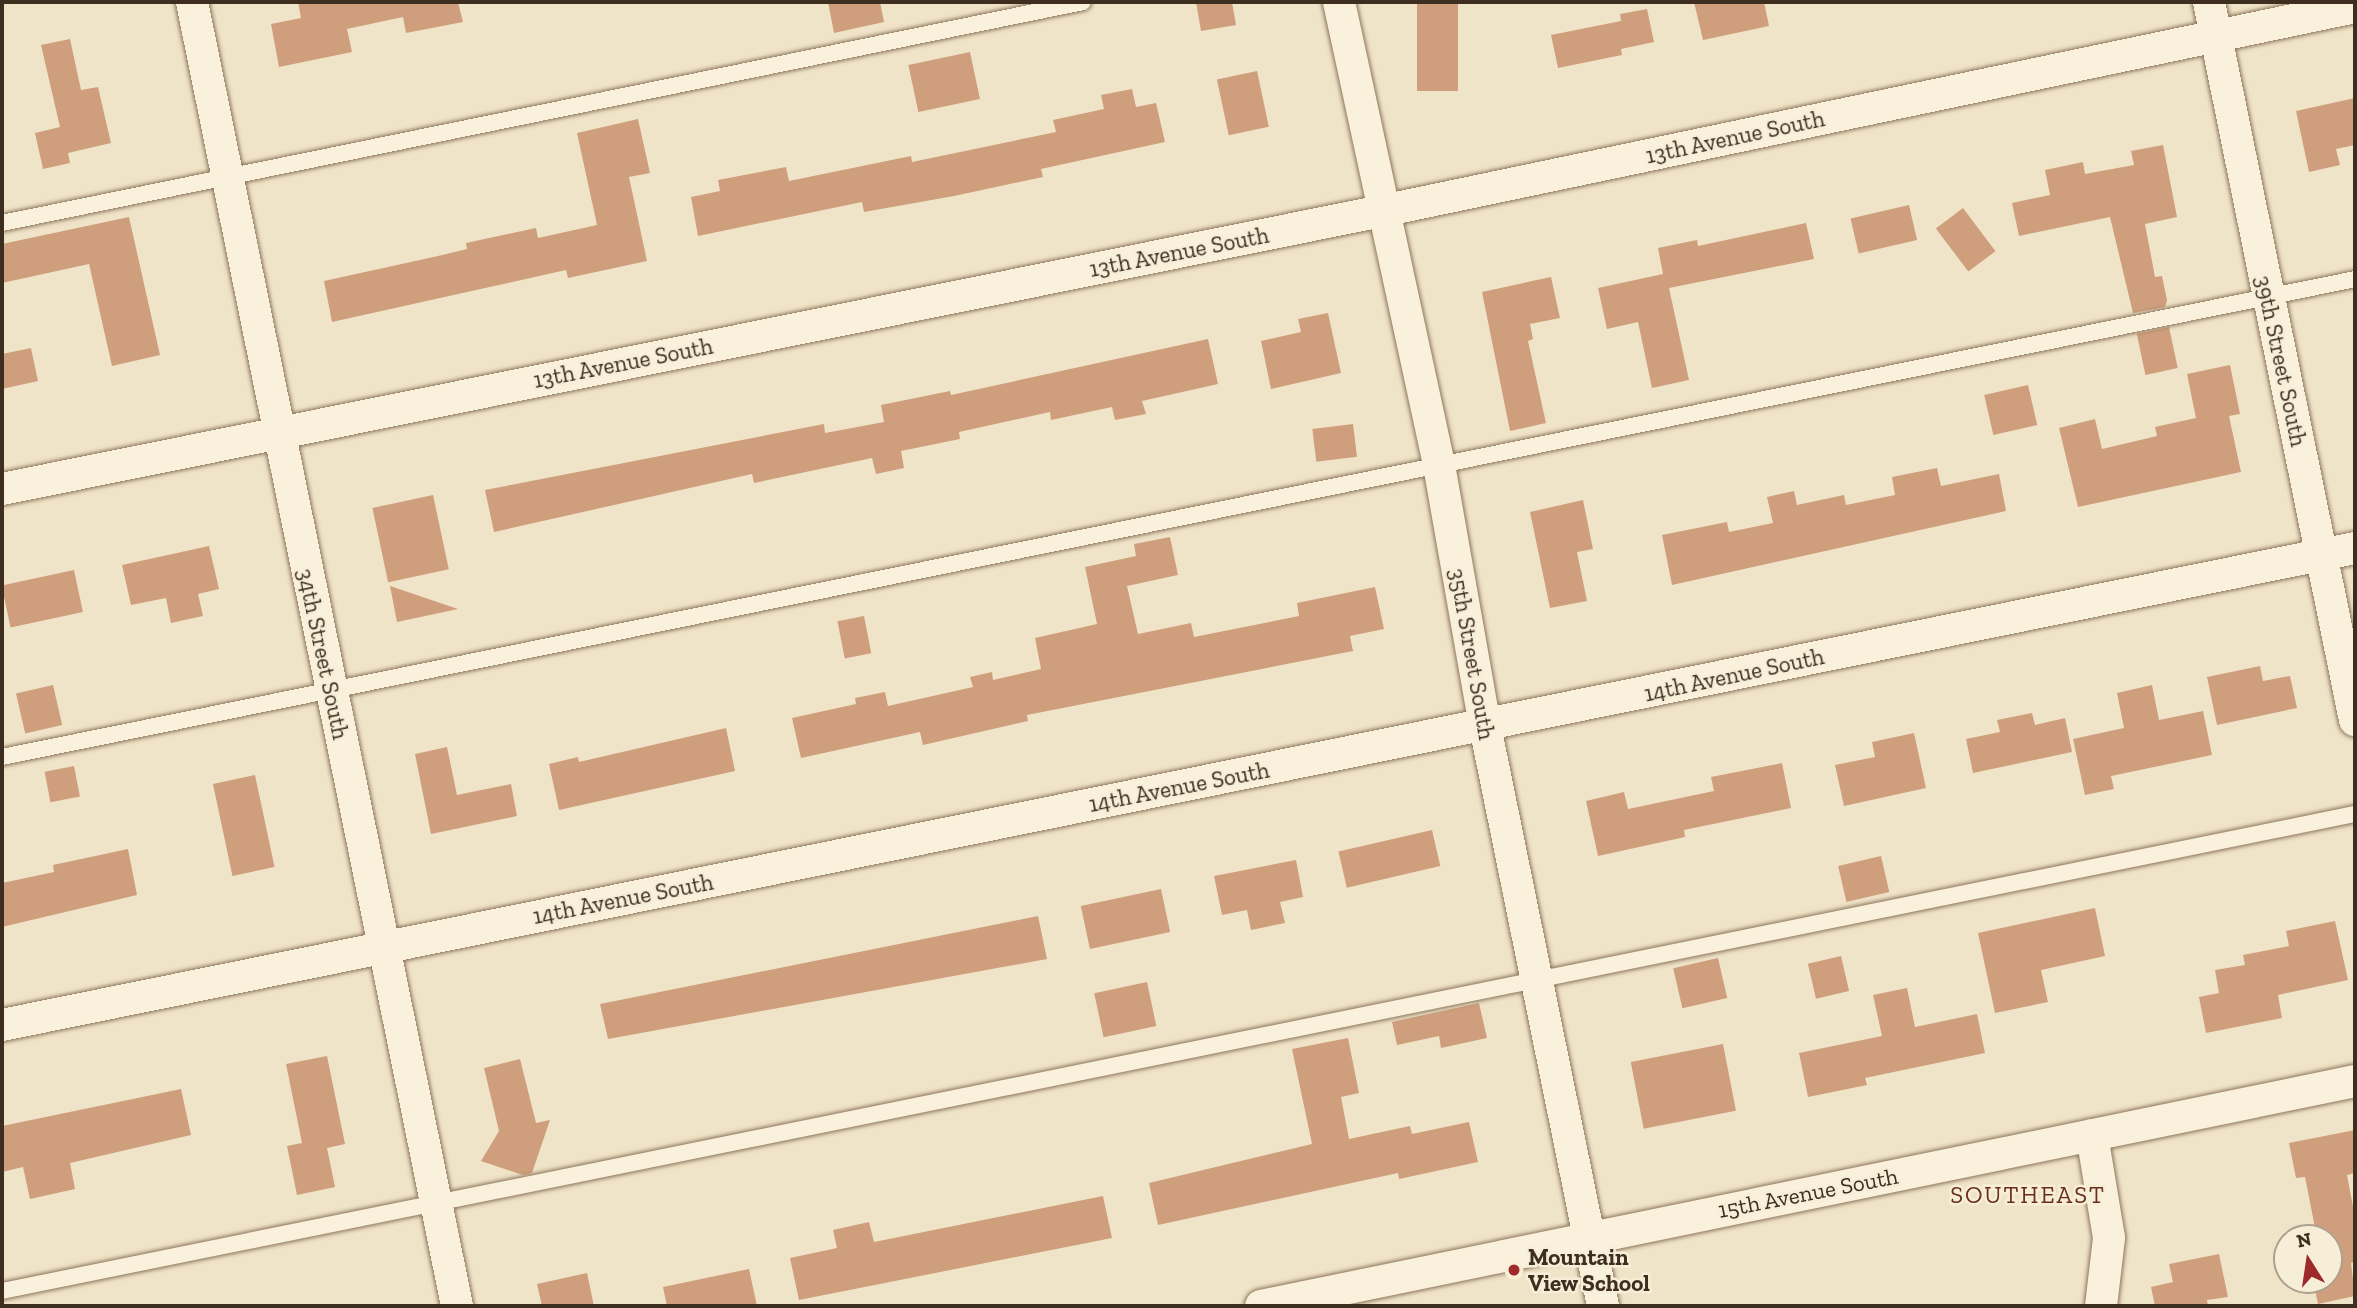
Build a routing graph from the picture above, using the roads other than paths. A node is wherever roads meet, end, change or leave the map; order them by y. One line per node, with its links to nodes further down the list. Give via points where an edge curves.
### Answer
1 (192, 2): 7 (street, 34th Street South)
2 (1083, 2): 7 (lane)
3 (1339, 2): 8 (street, 35th Street South)
4 (2209, 2): 6 (street, 39th Street South)
5 (2355, 7): 6 (street, 13th Avenue South)
6 (2216, 35): 8 (street, 13th Avenue South); 11 (street, 39th Street South)
7 (226, 177): 9 (lane); 12 (street, 34th Street South)
8 (1382, 211): 12 (street, 13th Avenue South); 13 (street, 35th Street South)
9 (2, 223)
10 (2355, 279): 11 (lane)
11 (2267, 296): 13 (lane); 16 (street, 39th Street South)
12 (277, 432): 14 (street, 13th Avenue South); 17 (street, 34th Street South)
13 (1439, 465): 17 (lane); 19 (street, 35th Street South)
14 (2, 489)
15 (2355, 548): 16 (street, 14th Avenue South)
16 (2321, 555): 18 (street, 39th Street South); 19 (street, 14th Avenue South)
17 (330, 690): 20 (lane); 22 (street, 34th Street South)
18 (2355, 720)
19 (1485, 726): 22 (street, 14th Avenue South); 23 (street, 35th Street South)
20 (2, 757)
21 (2355, 814): 23 (lane)
22 (383, 946): 24 (street, 14th Avenue South); 27 (street, 34th Street South)
23 (1536, 980): 27 (lane); 28 (street, 35th Street South)
24 (2, 1025)
25 (2355, 1081): 26 (street, 15th Avenue South)
26 (2092, 1135): 28 (street, 15th Avenue South); 33 (street, via 2109,1238)
27 (436, 1203): 29 (lane); 30 (street, 34th Street South)
28 (1588, 1238): 31 (street, 15th Avenue South); 32 (street, 35th Street South)
29 (2, 1292)
30 (457, 1306)
31 (1261, 1306)
32 (1603, 1306)
33 (2101, 1306)

